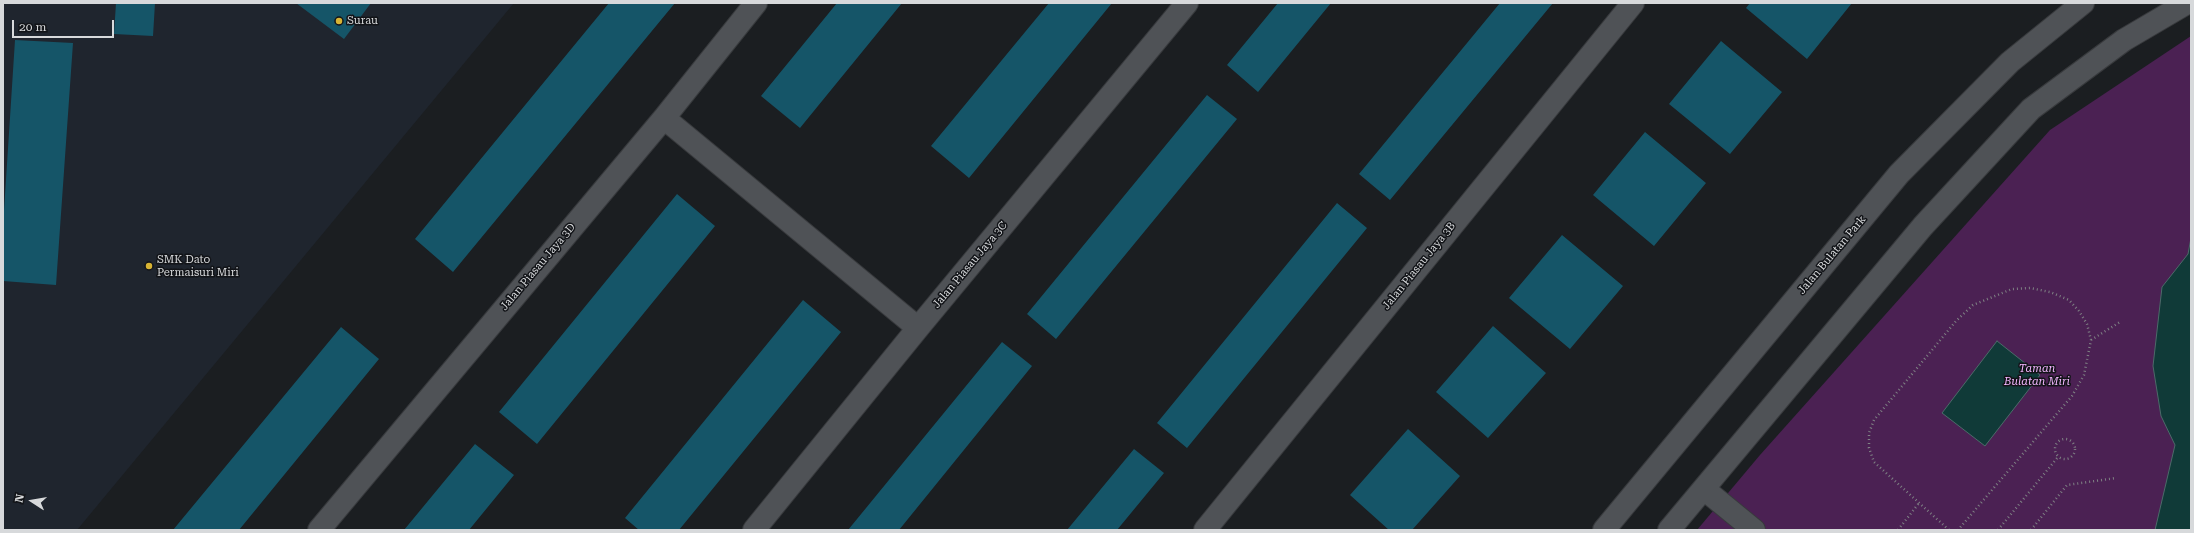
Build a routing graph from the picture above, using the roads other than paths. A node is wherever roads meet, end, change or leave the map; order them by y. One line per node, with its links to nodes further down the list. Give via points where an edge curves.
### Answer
1 (756, 3): 6 (street, Jalan Piasau Jaya 3D)
2 (1187, 3): 7 (street, Jalan Piasau Jaya 3C)
3 (1633, 3): 11 (street, Jalan Piasau Jaya 3B)
4 (2083, 3): 12 (street, Jalan Bulatan Park, via 2010,62 1899,174)
5 (2187, 3): 8 (street, via 2124,40 2031,109 1923,226)
6 (664, 118): 7 (street); 9 (street, Jalan Piasau Jaya 3D)
7 (918, 328): 10 (street, Jalan Piasau Jaya 3C)
8 (1704, 489): 13 (street); 14 (street)
9 (319, 530)
10 (754, 530)
11 (1205, 530)
12 (1604, 530)
13 (1669, 530)
14 (1754, 530)

